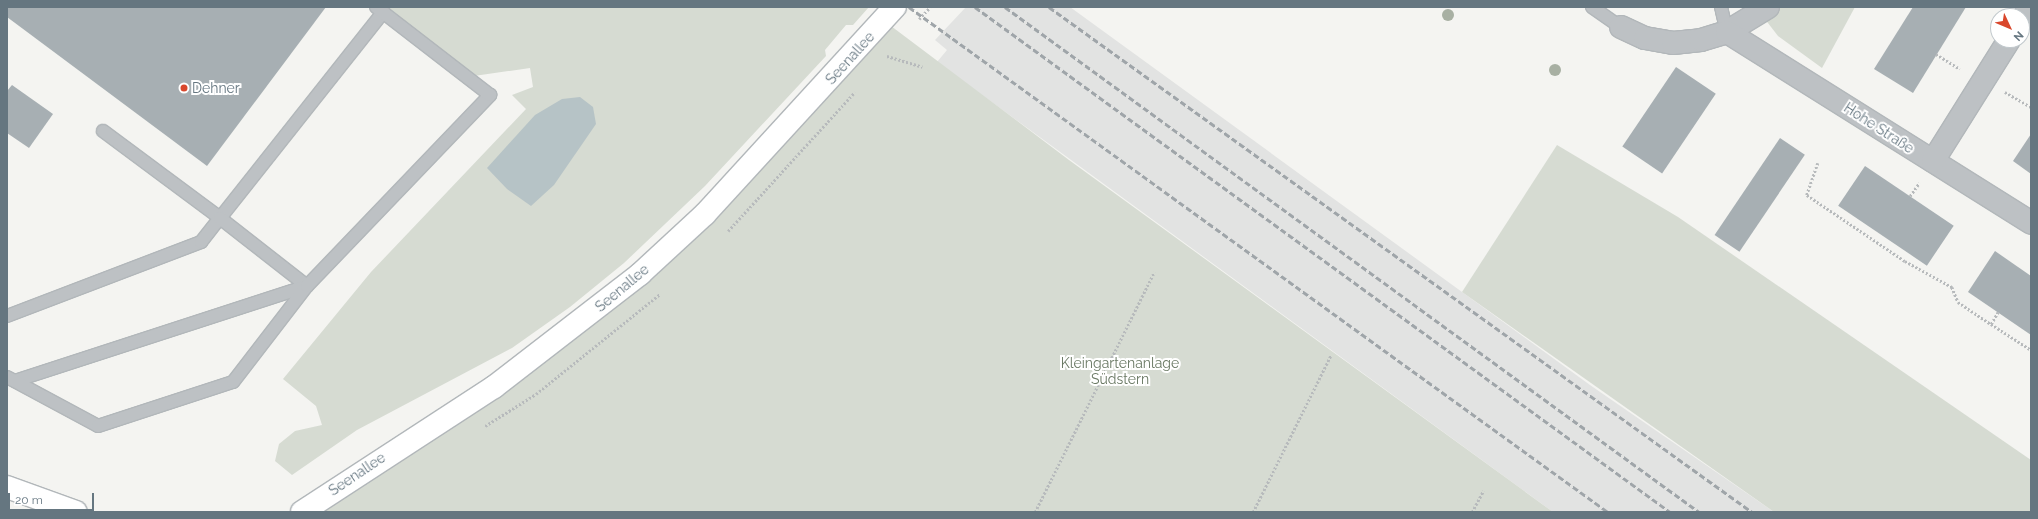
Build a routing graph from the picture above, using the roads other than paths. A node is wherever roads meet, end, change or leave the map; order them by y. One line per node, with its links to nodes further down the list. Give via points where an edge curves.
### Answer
1 (895, 7): 20 (main road, Seenallee, via 705,214 640,274 494,387)
2 (1592, 7): 6 (lane)
3 (1721, 7): 7 (lane)
4 (1768, 7): 7 (street)
5 (380, 10): 11 (lane); 13 (lane, via 490,95)
6 (1621, 27): 7 (street, via 1645,38 1673,43 1701,40)
7 (1727, 32): 10 (street, Hohe Straße)
8 (2004, 48): 10 (street)
9 (103, 131): 11 (lane)
10 (1928, 169): 12 (street, Hohe Straße)
11 (220, 218): 13 (lane); 14 (lane, via 201,242)
12 (2031, 223)
13 (307, 286): 15 (lane); 15 (lane, via 233,382 98,426)
14 (7, 316)
15 (11, 379)
16 (7, 487): 19 (main road)
17 (7, 492): 18 (main road)
18 (35, 512)
19 (76, 512)
20 (302, 512)

